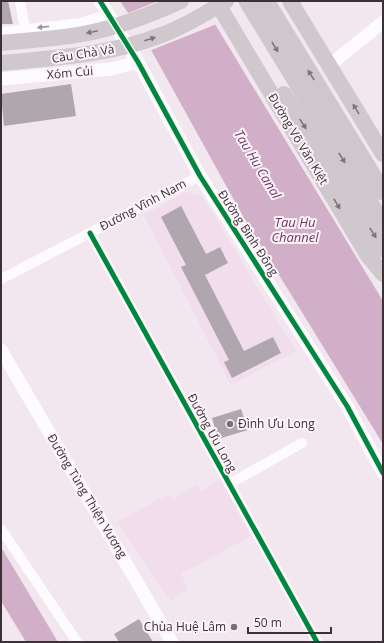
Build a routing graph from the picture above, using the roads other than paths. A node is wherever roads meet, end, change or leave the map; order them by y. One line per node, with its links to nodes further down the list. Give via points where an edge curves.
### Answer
1 (20, 1): 11 (street)
2 (100, 1): 9 (street, Đường Bình Đông)
3 (181, 1): 13 (main road, Cầu Chà Và, one-way to 13, via 154,13 101,30 58,38)
4 (226, 1): 8 (main road, Cầu Chà Và)
5 (247, 1): 21 (highway, one-way to 21)
6 (266, 1): 20 (highway, one-way to 6)
7 (290, 1): 16 (main road)
8 (214, 5): 15 (main road, Cầu Chà Và, one-way to 8, via 61,58 118,48 164,34); 23 (main road, one-way to 23, via 237,21); 24 (main road, Đường Võ Văn Kiệt, one-way to 24, via 368,256)
9 (108, 14): 11 (street, one-way to 11, via 81,23); 14 (street, Đường Bình Đông)
10 (383, 22): 16 (street)
11 (25, 30): 12 (street)
12 (1, 32)
13 (1, 43)
14 (138, 62): 17 (street, Xóm Củi, via 111,69); 19 (street, Đường Bình Đông)
15 (1, 64)
16 (330, 64): 18 (main road, one-way to 16)
17 (1, 79)
18 (383, 154)
19 (200, 176): 22 (street, Đường Vĩnh Nam); 28 (street, Đường Bình Đông, via 347,406)
20 (383, 192)
21 (383, 224)
22 (90, 233): 25 (street, Đường Vĩnh Nam); 29 (street, Đường Ưu Long)
23 (383, 250)
24 (383, 274)
25 (1, 278)
26 (1, 350): 32 (street, Đường Tùng Thiện Vương)
27 (302, 443): 29 (street)
28 (383, 473)
29 (229, 484): 33 (street, Đường Ưu Long)
30 (1, 529): 31 (street)
31 (77, 642)
32 (172, 642)
33 (317, 642)

